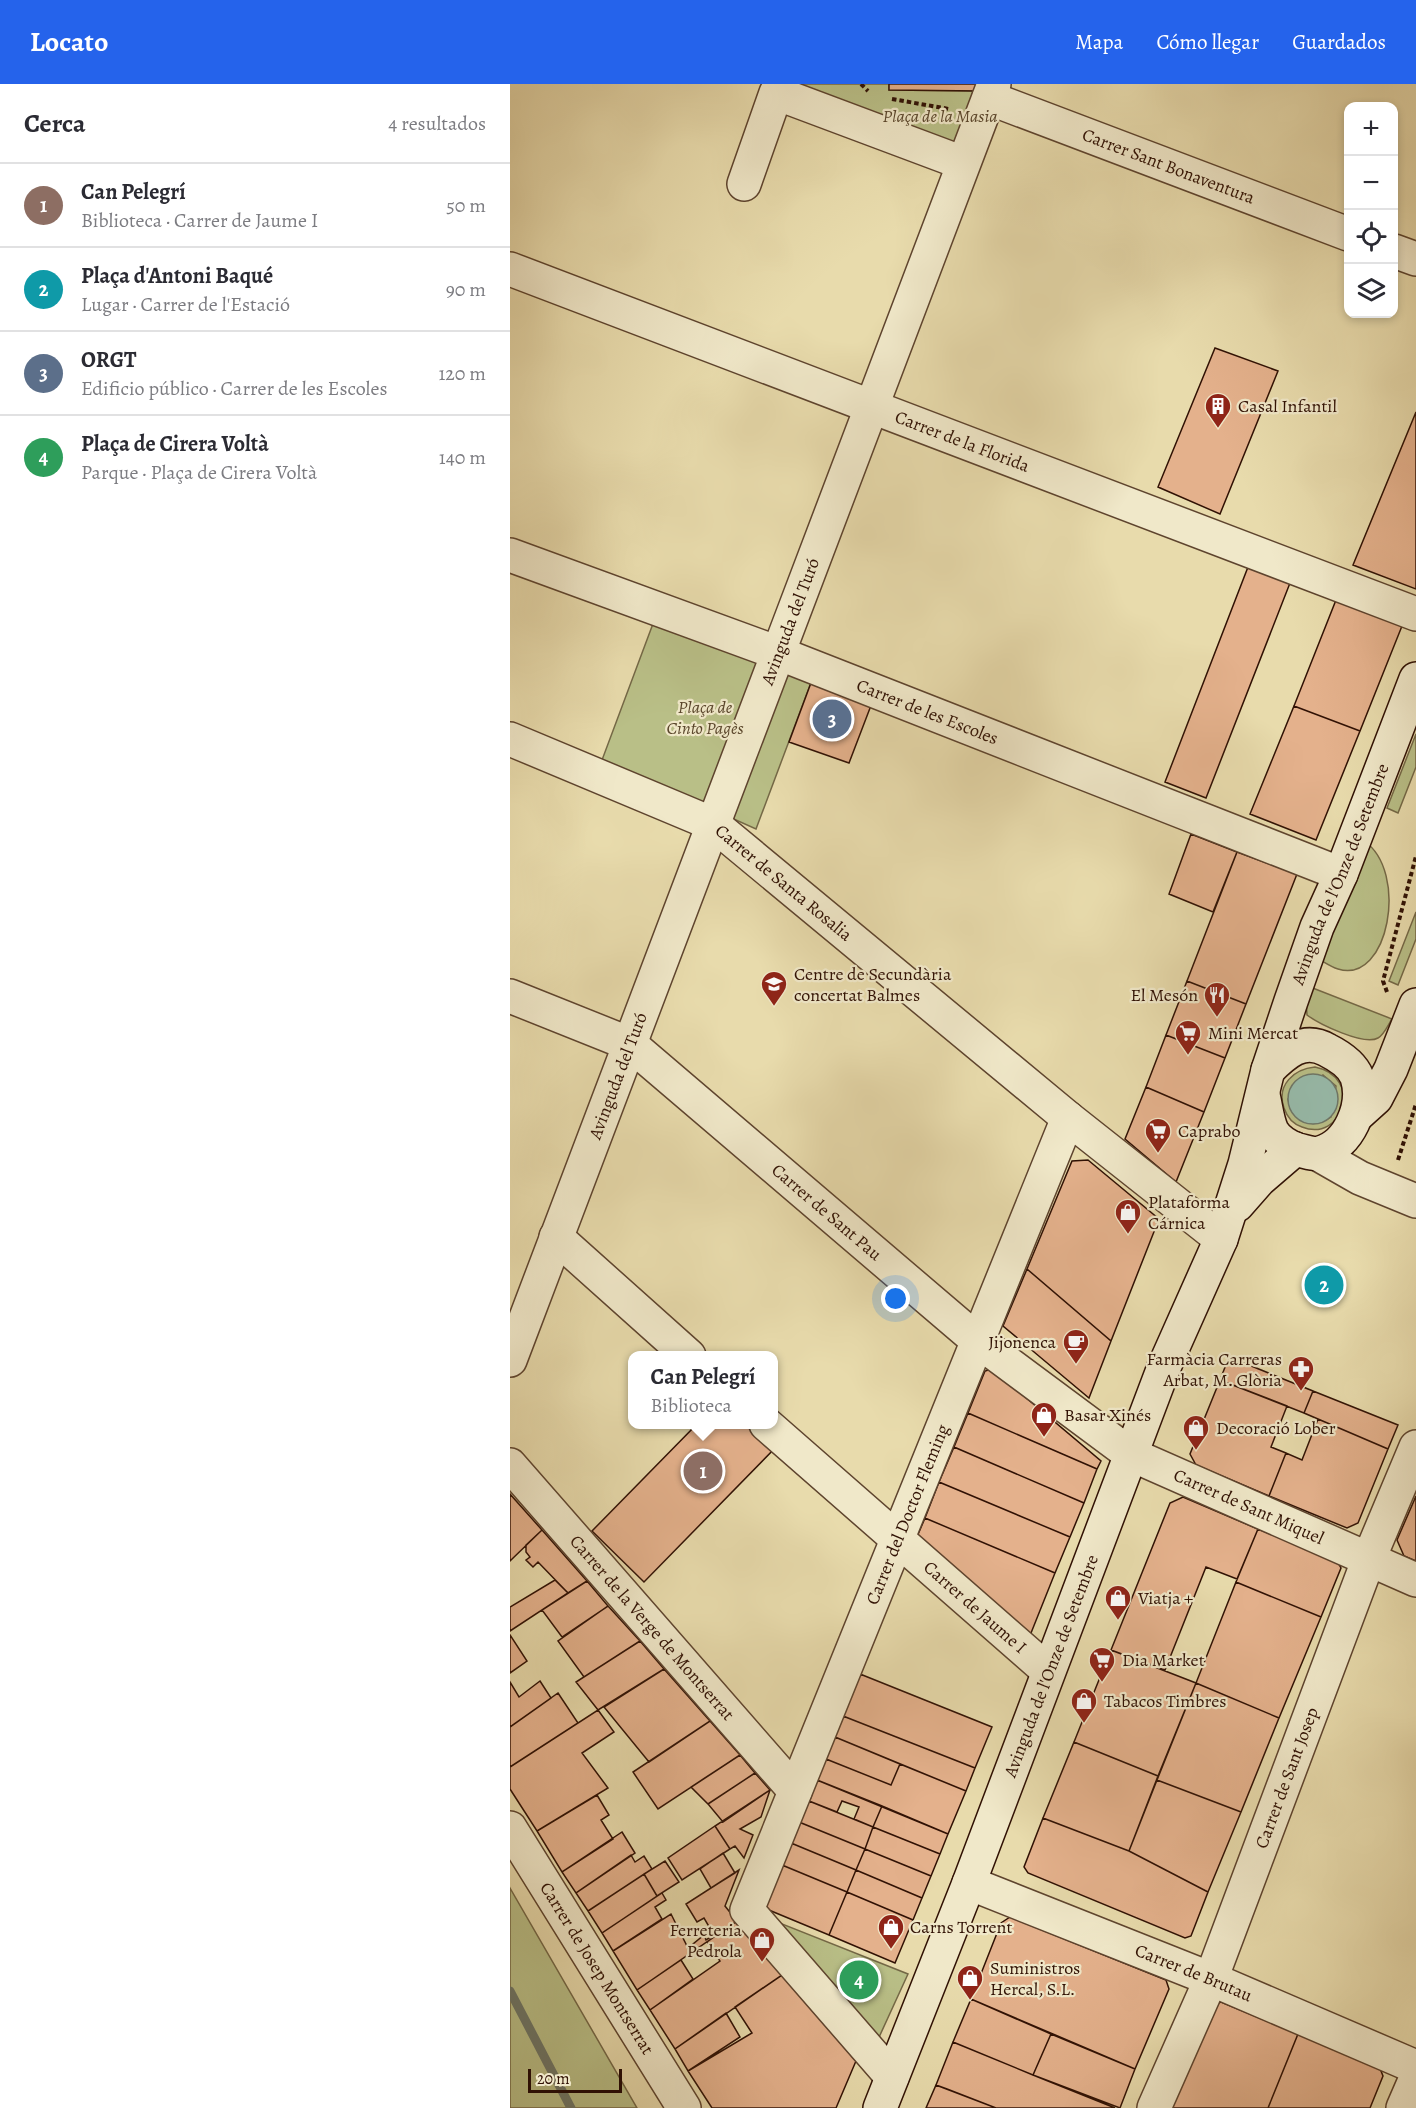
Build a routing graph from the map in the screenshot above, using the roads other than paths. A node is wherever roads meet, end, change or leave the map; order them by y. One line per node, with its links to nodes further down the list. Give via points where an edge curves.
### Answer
1 (989, 99): 2 (street, Avinguda del Turó); 4 (street, Carrer Sant Bonaventura)
2 (963, 163): 3 (street, via 776,93); 8 (street, Avinguda del Turó)
3 (744, 184)
4 (1344, 232)
5 (1398, 253): 6 (street)
6 (1416, 260)
7 (510, 269): 8 (street, Carrer de la Florida)
8 (872, 406): 10 (street, Carrer de la Florida); 11 (street, Avinguda del Turó)
9 (510, 555): 11 (street, Carrer de les Escoles)
10 (1416, 614)
11 (778, 653): 14 (street, Avinguda del Turó); 15 (street, Carrer de les Escoles)
12 (1416, 680): 15 (street, Avinguda de l'Onze de Setembre)
13 (510, 739): 14 (street, Carrer de Santa Rosalia)
14 (713, 824): 18 (street, Avinguda del Turó); 21 (street, Carrer de Santa Rosalia)
15 (1341, 874): 19 (street, Avinguda de l'Onze de Setembre, via 1317,927)
16 (510, 996): 18 (street, Carrer de Sant Pau)
17 (1415, 1008): 20 (street, via 1376,1098)
18 (630, 1044): 25 (street, Avinguda del Turó); 27 (street, Carrer de Sant Pau)
19 (1266, 1082): 20 (street, via 1286,1052 1300,1046 1322,1047 1343,1058 1356,1077); 22 (street, via 1272,1132 1280,1141); 24 (street, Avinguda de l'Onze de Setembre)
20 (1356, 1116): 22 (street, via 1338,1144)
21 (1068, 1118): 24 (street, Carrer de Santa Rosalia); 27 (street, Carrer del Doctor Fleming)
22 (1307, 1151): 23 (street); 24 (street, Avinguda de l'Onze de Setembre, via 1243,1196)
23 (1405, 1196)
24 (1223, 1232): 32 (street, Avinguda de l'Onze de Setembre)
25 (556, 1237): 26 (street, Avinguda del Turó); 28 (street)
26 (519, 1309): 29 (street, Avinguda del Turó)
27 (978, 1341): 32 (street, Carrer de Sant Pau); 34 (street, Carrer del Doctor Fleming)
28 (683, 1351)
29 (510, 1360)
30 (771, 1429): 34 (street, Carrer de Jaume I)
31 (1416, 1447): 35 (street, Carrer de Sant Josep)
32 (1130, 1454): 35 (street, Carrer de Sant Miquel); 37 (street, Avinguda de l'Onze de Setembre)
33 (510, 1465): 38 (street, Carrer de la Verge de Montserrat)
34 (897, 1541): 37 (street, Carrer de Jaume I); 38 (street, Carrer del Doctor Fleming)
35 (1368, 1561): 36 (street, Carrer de Sant Miquel); 41 (street, Carrer de Sant Josep)
36 (1416, 1580)
37 (1047, 1670): 40 (street, Avinguda de l'Onze de Setembre)
38 (795, 1791): 43 (street, Carrer del Doctor Fleming, via 747,1910)
39 (510, 1828): 45 (street, Carrer de Josep Montserrat)
40 (969, 1883): 41 (street, Carrer de Brutau); 43 (street, Avinguda de l'Onze de Setembre)
41 (1211, 1979): 42 (street, Carrer de Brutau); 47 (street, Carrer de Sant Josep)
42 (1416, 2067)
43 (892, 2077): 46 (street, Avinguda de l'Onze de Setembre)
44 (1416, 2078): 48 (street)
45 (684, 2108)
46 (880, 2108)
47 (1154, 2108)
48 (1403, 2108)

